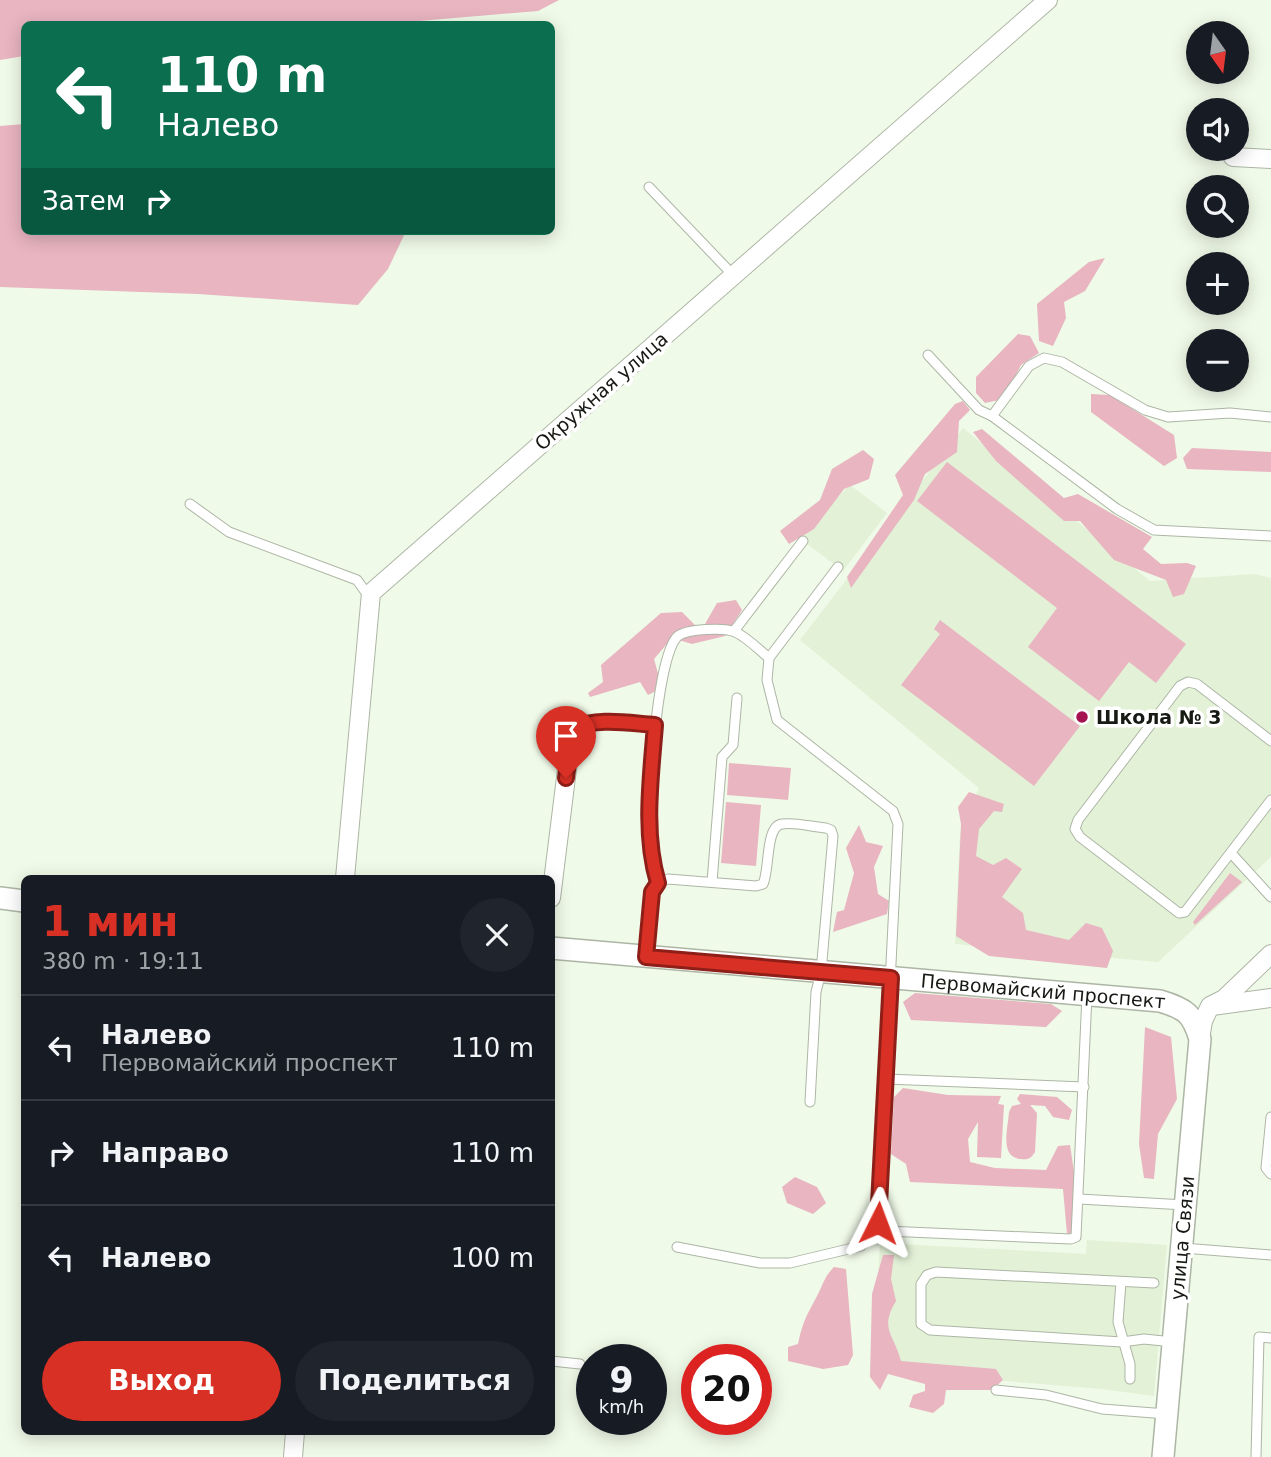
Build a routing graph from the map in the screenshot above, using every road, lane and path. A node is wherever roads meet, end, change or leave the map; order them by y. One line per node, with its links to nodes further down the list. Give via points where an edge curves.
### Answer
1 (1048, 0): 5 (street, Окружная улица)
2 (1249, 158): 3 (street)
3 (1271, 159)
4 (649, 187): 5 (lane)
5 (733, 275): 13 (street, Окружная улица)
6 (929, 355): 7 (lane, via 979,410)
7 (992, 416): 8 (lane, via 1029,366 1044,358 1062,362 1145,410 1168,417 1230,412); 10 (lane, via 1116,509 1154,530)
8 (1271, 417)
9 (190, 503): 13 (lane, via 229,532 357,580)
10 (1271, 536)
11 (803, 541): 14 (lane)
12 (838, 567): 15 (lane)
13 (370, 598): 22 (street)
14 (734, 631): 15 (lane); 17 (lane, via 693,630 678,636 669,648)
15 (769, 658): 33 (lane, via 767,680 776,720 893,811 898,824)
16 (737, 698): 24 (lane, via 733,745 722,757)
17 (655, 725): 18 (lane, via 586,723); 25 (lane, via 650,858)
18 (572, 729): 23 (street)
19 (1271, 741): 21 (lane, via 1197,684 1188,682 1075,829 1179,913 1185,912)
20 (1271, 800): 21 (lane)
21 (1231, 852): 26 (lane)
22 (345, 875)
23 (554, 875)
24 (712, 882): 25 (lane, via 668,879); 32 (lane, via 763,884 775,827 831,830)
25 (658, 883): 31 (lane, via 652,892)
26 (1271, 897)
27 (0, 898): 28 (street)
28 (21, 901)
29 (555, 948): 31 (street, Первомайский проспект)
30 (1271, 954): 34 (street)
31 (646, 957): 32 (street, Первомайский проспект)
32 (821, 972): 33 (street, Первомайский проспект); 41 (lane)
33 (891, 978): 35 (street, Первомайский проспект); 39 (lane)
34 (1244, 981): 37 (street, via 1241,994); 38 (street)
35 (1087, 995): 38 (street, Первомайский проспект, via 1160,1001); 40 (lane)
36 (1271, 998): 37 (street)
37 (1252, 1002): 38 (street)
38 (1196, 1019): 45 (street, улица Связи)
39 (886, 1079): 40 (lane); 46 (lane)
40 (1084, 1087): 44 (lane)
41 (810, 1102)
42 (1271, 1117): 43 (lane, via 1266,1168)
43 (1271, 1174)
44 (1079, 1199): 45 (lane); 46 (lane, via 1078,1232 1071,1239)
45 (1185, 1205): 48 (street, улица Связи)
46 (880, 1229): 47 (lane, via 861,1246 790,1263 760,1263)
47 (677, 1247)
48 (1181, 1248): 49 (lane); 54 (street, улица Связи)
49 (1271, 1255)
50 (1121, 1282): 51 (lane); 53 (lane, via 1118,1322); 53 (lane, via 936,1272 927,1275 922,1284 919,1314 921,1324 930,1330)
51 (1154, 1283)
52 (1271, 1338): 63 (lane, via 1259,1337)
53 (1122, 1342): 54 (lane); 57 (lane)
54 (1173, 1342): 59 (street, улица Связи)
55 (555, 1361): 56 (lane)
56 (576, 1364)
57 (1130, 1379)
58 (996, 1390): 59 (lane, via 1046,1395 1102,1409)
59 (1167, 1414): 62 (street, улица Связи)
60 (295, 1435): 61 (street)
61 (293, 1457)
62 (1163, 1457)
63 (1256, 1457)

